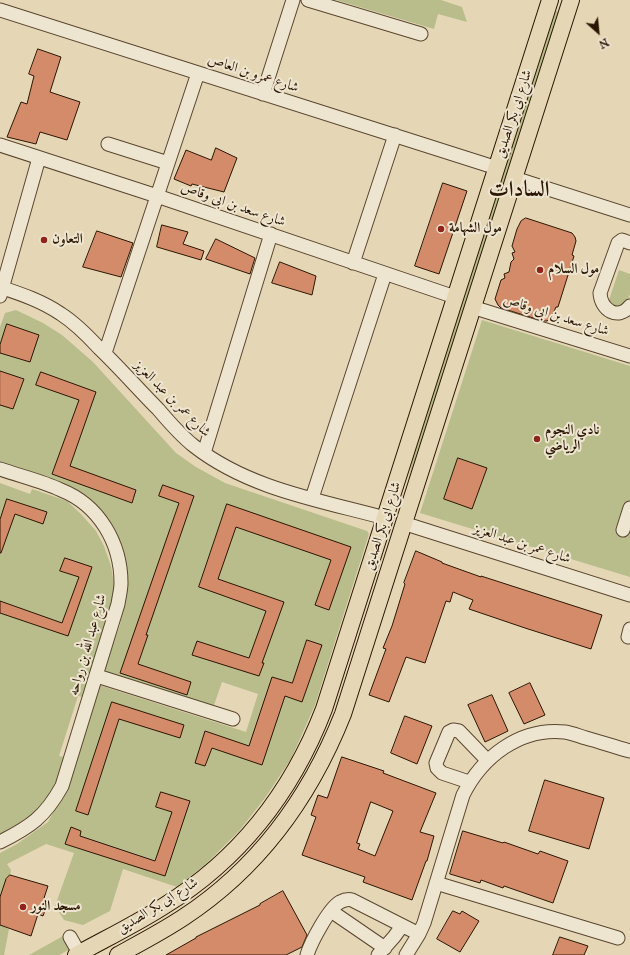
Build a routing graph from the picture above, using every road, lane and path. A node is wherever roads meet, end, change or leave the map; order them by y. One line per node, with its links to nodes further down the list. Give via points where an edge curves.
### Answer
1 (293, 0): 8 (street)
2 (308, 0): 6 (street)
3 (550, 0): 14 (main road, شارع ابى بكر الصديق)
4 (572, 0): 15 (main road, شارع ابى بكر الصديق)
5 (0, 10): 7 (street, شارع عمرو بن العاص)
6 (421, 34)
7 (198, 73): 8 (street, شارع عمرو بن العاص); 13 (street)
8 (263, 94): 9 (street, شارع عمرو بن العاص)
9 (395, 136): 14 (street, شارع عمرو بن العاص); 20 (street)
10 (108, 144): 13 (street)
11 (0, 145): 12 (street, شارع سعد بن ابى وقاص)
12 (39, 158): 16 (street, شارع سعد بن ابى وقاص); 22 (street)
13 (168, 163): 16 (street)
14 (497, 168): 23 (main road, شارع ابى بكر الصديق)
15 (514, 178): 17 (street); 25 (main road, شارع ابى بكر الصديق)
16 (157, 196): 18 (street, شارع سعد بن ابى وقاص); 26 (street)
17 (630, 215)
18 (271, 234): 20 (street, شارع سعد بن ابى وقاص); 30 (street)
19 (630, 243): 24 (street, via 622,240 618,243 600,293 600,300 603,306 614,313)
20 (353, 263): 21 (street, شارع سعد بن ابى وقاص)
21 (385, 274): 23 (street, شارع سعد بن ابى وقاص); 32 (street)
22 (1, 290): 26 (street, شارع عمر بن عبد العزيز, via 37,300 60,313)
23 (456, 297): 28 (main road, شارع ابى بكر الصديق)
24 (630, 306)
25 (472, 307): 27 (street, شارع سعد بن ابى وقاص); 29 (main road, شارع ابى بكر الصديق)
26 (105, 353): 30 (street, شارع عمر بن عبد العزيز, via 177,430)
27 (630, 356)
28 (410, 440): 29 (main road); 34 (main road, شارع ابى بكر الصديق)
29 (428, 445): 35 (main road, شارع ابى بكر الصديق)
30 (204, 453): 32 (street, شارع عمر بن عبد العزيز, via 254,481)
31 (0, 469): 38 (street, شارع عبد الله بن رواحه, via 74,496 96,514 114,543 120,563 121,584 118,604)
32 (312, 498): 34 (street, شارع عمر بن عبد العزيز)
33 (630, 508): 36 (street)
34 (385, 518): 40 (main road, شارع ابى بكر الصديق)
35 (403, 523): 37 (street, شارع عمر بن عبد العزيز); 41 (main road, شارع ابى بكر الصديق, via 343,714)
36 (623, 530)
37 (630, 595)
38 (97, 676): 39 (street); 45 (street, شارع عبد الله بن رواحه, via 66,776 56,796 33,823)
39 (233, 719)
40 (315, 732): 41 (main road); 48 (main road, شارع ابى بكر الصديق, via 283,791 251,832 194,886)
41 (332, 741): 50 (main road, شارع ابى بكر الصديق, via 305,792 261,850 208,900)
42 (630, 751): 43 (street, via 566,732 552,732 524,738 498,751)
43 (487, 760): 44 (street); 44 (street, via 459,731 449,732 436,763 437,768 442,773)
44 (469, 782): 46 (street)
45 (0, 842)
46 (436, 883): 51 (street); 53 (street)
47 (331, 911): 49 (street, via 341,902 352,900); 54 (street); 57 (street, via 316,932)
48 (149, 914): 50 (main road); 55 (main road, شارع ابى بكر الصديق)
49 (402, 926): 51 (street); 54 (street)
50 (160, 932): 56 (main road, شارع ابى بكر الصديق)
51 (419, 934): 58 (street)
52 (70, 937): 55 (street)
53 (618, 938)
54 (382, 951)
55 (78, 954)
56 (118, 955)
57 (307, 955)
58 (406, 955)

